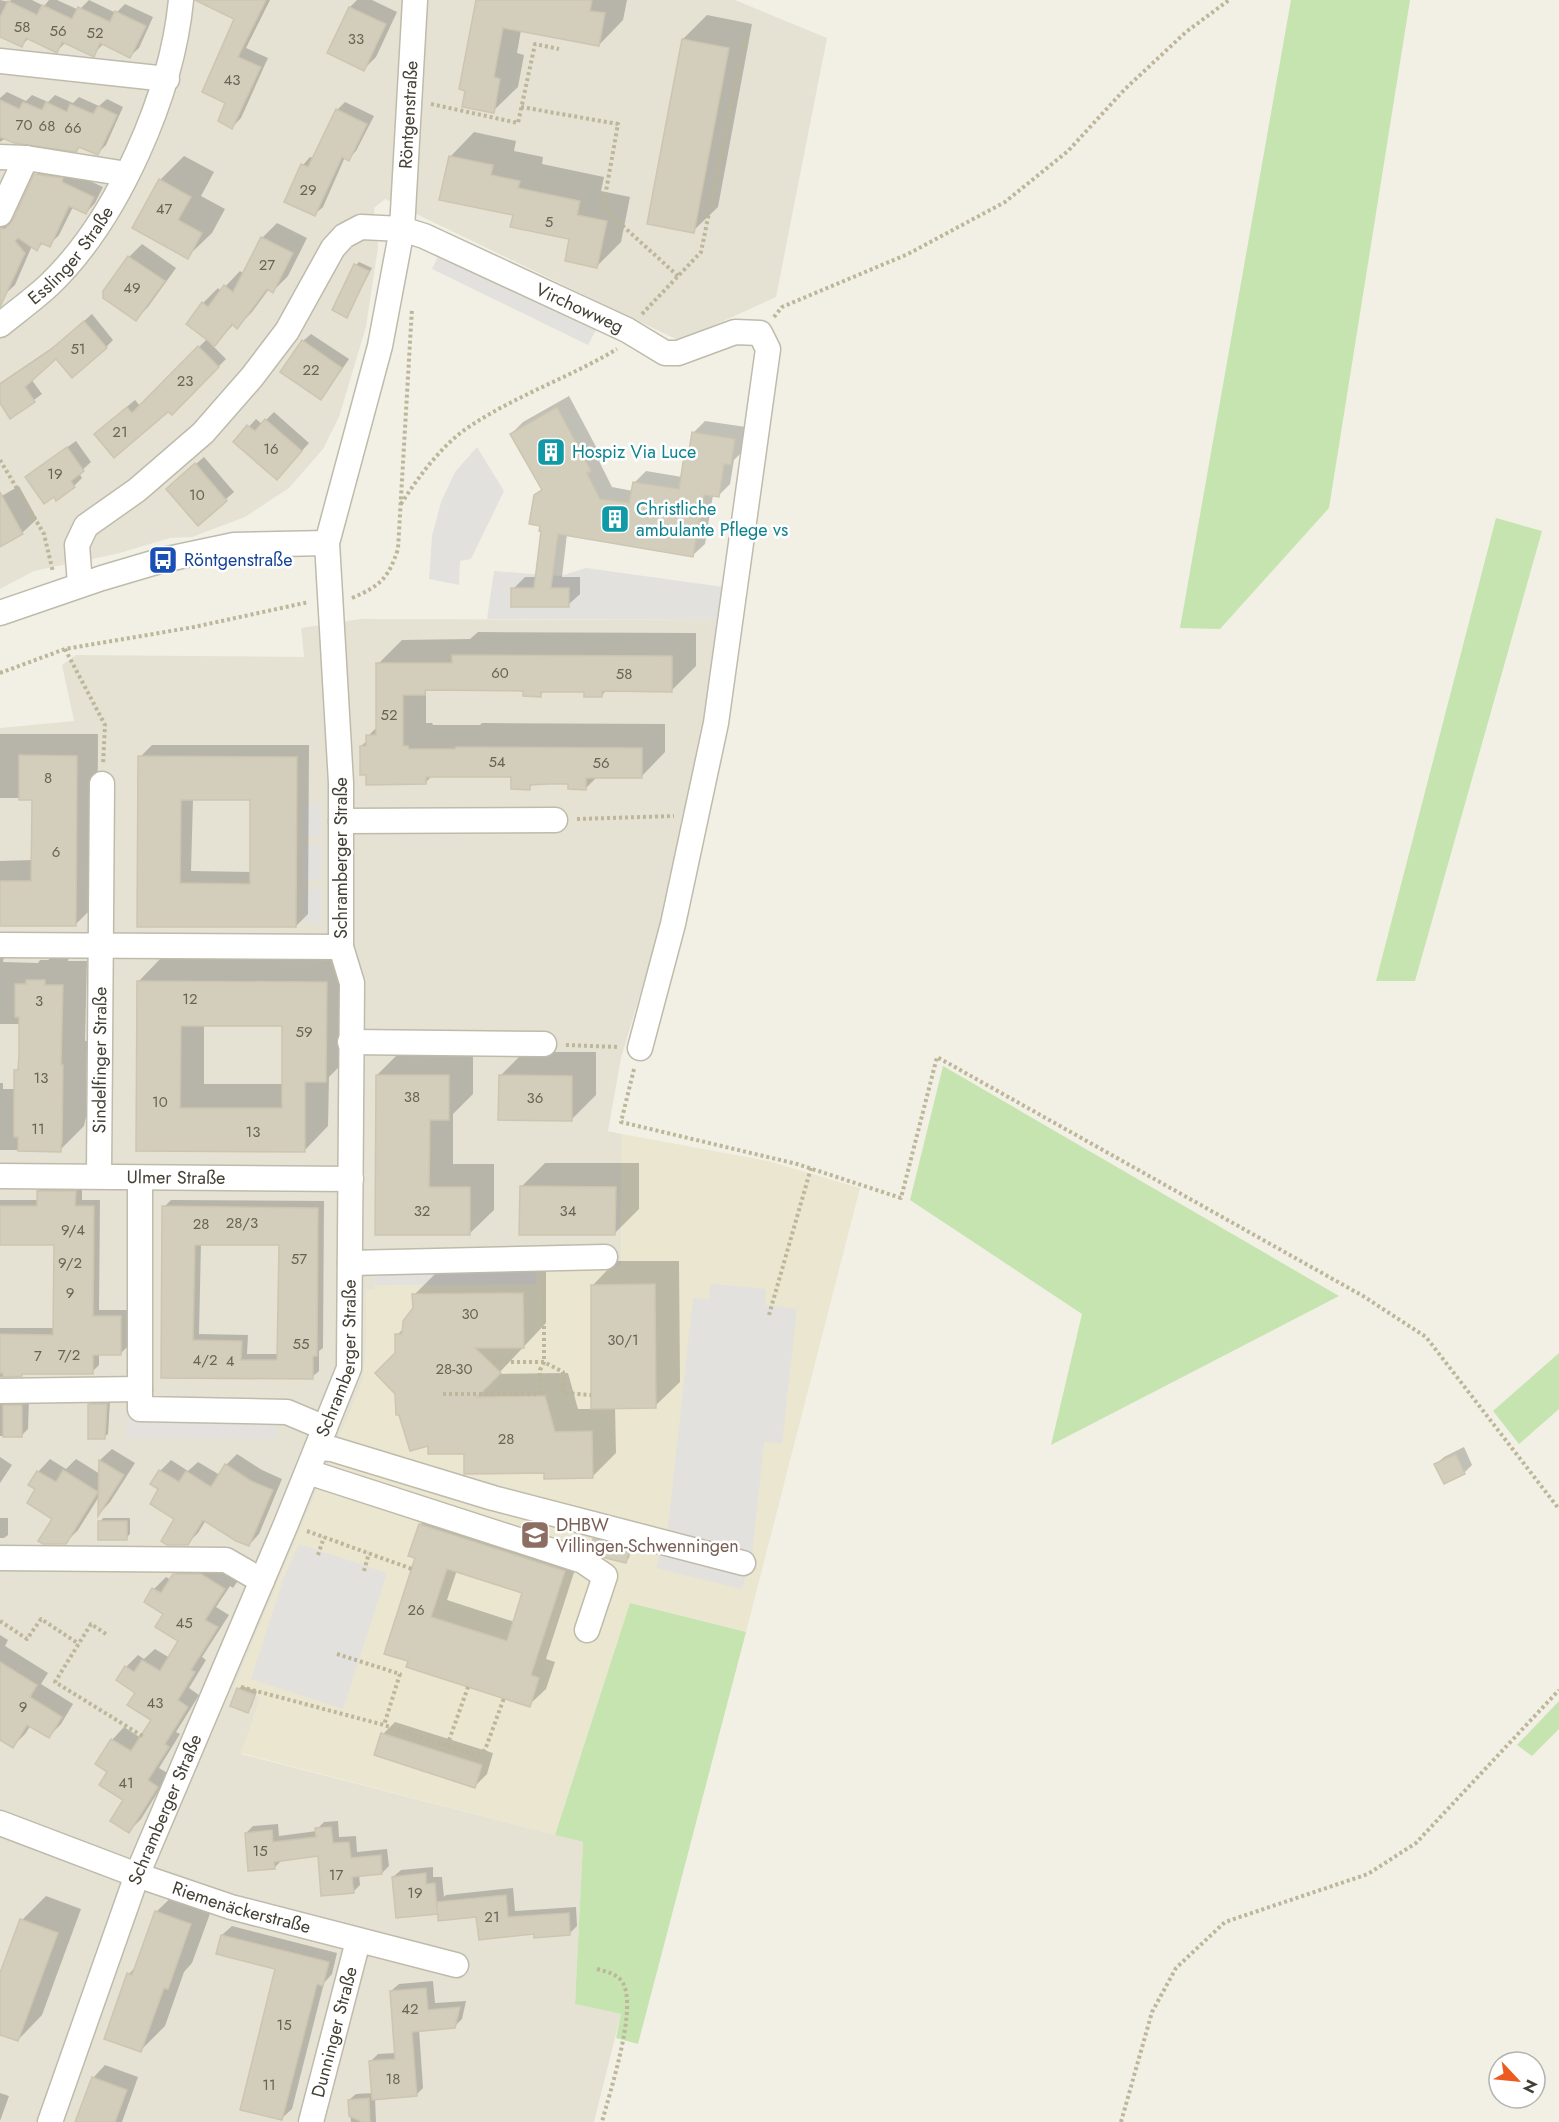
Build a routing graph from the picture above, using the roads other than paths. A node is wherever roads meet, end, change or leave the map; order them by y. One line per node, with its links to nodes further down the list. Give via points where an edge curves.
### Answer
1 (181, 0): 4 (street, Esslinger Straße)
2 (416, 0): 9 (street, Röntgenstraße)
3 (0, 61): 4 (street)
4 (167, 79): 7 (street, Esslinger Straße)
5 (0, 157): 6 (street)
6 (26, 158): 7 (street); 8 (street)
7 (127, 174): 10 (street, Esslinger Straße, via 92,235 50,284)
8 (0, 214)
9 (402, 229): 11 (street, Röntgenstraße, via 380,346); 12 (street, via 361,227 333,248 287,331 203,433 138,490 86,526 77,545); 22 (street, Virchowweg, via 627,330 665,353 678,353 735,332 760,333 768,349 716,723 673,924)
10 (0, 325)
11 (327, 543): 12 (street, via 234,545); 16 (street, Schramberger Straße)
12 (80, 584): 13 (street)
13 (0, 614)
14 (102, 784): 18 (street)
15 (555, 820): 16 (street)
16 (341, 821): 19 (street, Schramberger Straße)
17 (0, 945): 18 (street)
18 (101, 946): 19 (street); 24 (street, Sindelfinger Straße)
19 (341, 947): 20 (street, Schramberger Straße, via 352,983)
20 (350, 1042): 21 (street); 26 (street, Schramberger Straße)
21 (544, 1044)
22 (640, 1048)
23 (0, 1176): 24 (street, Ulmer Straße)
24 (99, 1176): 25 (street, Ulmer Straße)
25 (140, 1178): 26 (street, Ulmer Straße); 29 (street)
26 (351, 1179): 28 (street, Schramberger Straße)
27 (605, 1257): 28 (street)
28 (350, 1263): 31 (street, Schramberger Straße, via 349,1368)
29 (140, 1389): 30 (street); 31 (street, via 140,1409 287,1412)
30 (0, 1391)
31 (321, 1438): 32 (street, Schramberger Straße); 34 (street, via 332,1449 493,1498)
32 (308, 1472): 35 (street, Schramberger Straße); 36 (street, via 583,1562 605,1576)
33 (0, 1558): 35 (street, via 226,1560)
34 (743, 1563)
35 (262, 1581): 38 (street, Schramberger Straße)
36 (587, 1630)
37 (0, 1823): 38 (street, Riemenäckerstraße)
38 (137, 1875): 39 (street, Riemenäckerstraße, via 231,1907); 41 (street, Schramberger Straße)
39 (358, 1941): 40 (street, Riemenäckerstraße); 42 (street, Dunninger Straße)
40 (456, 1965)
41 (50, 2122)
42 (311, 2122)

